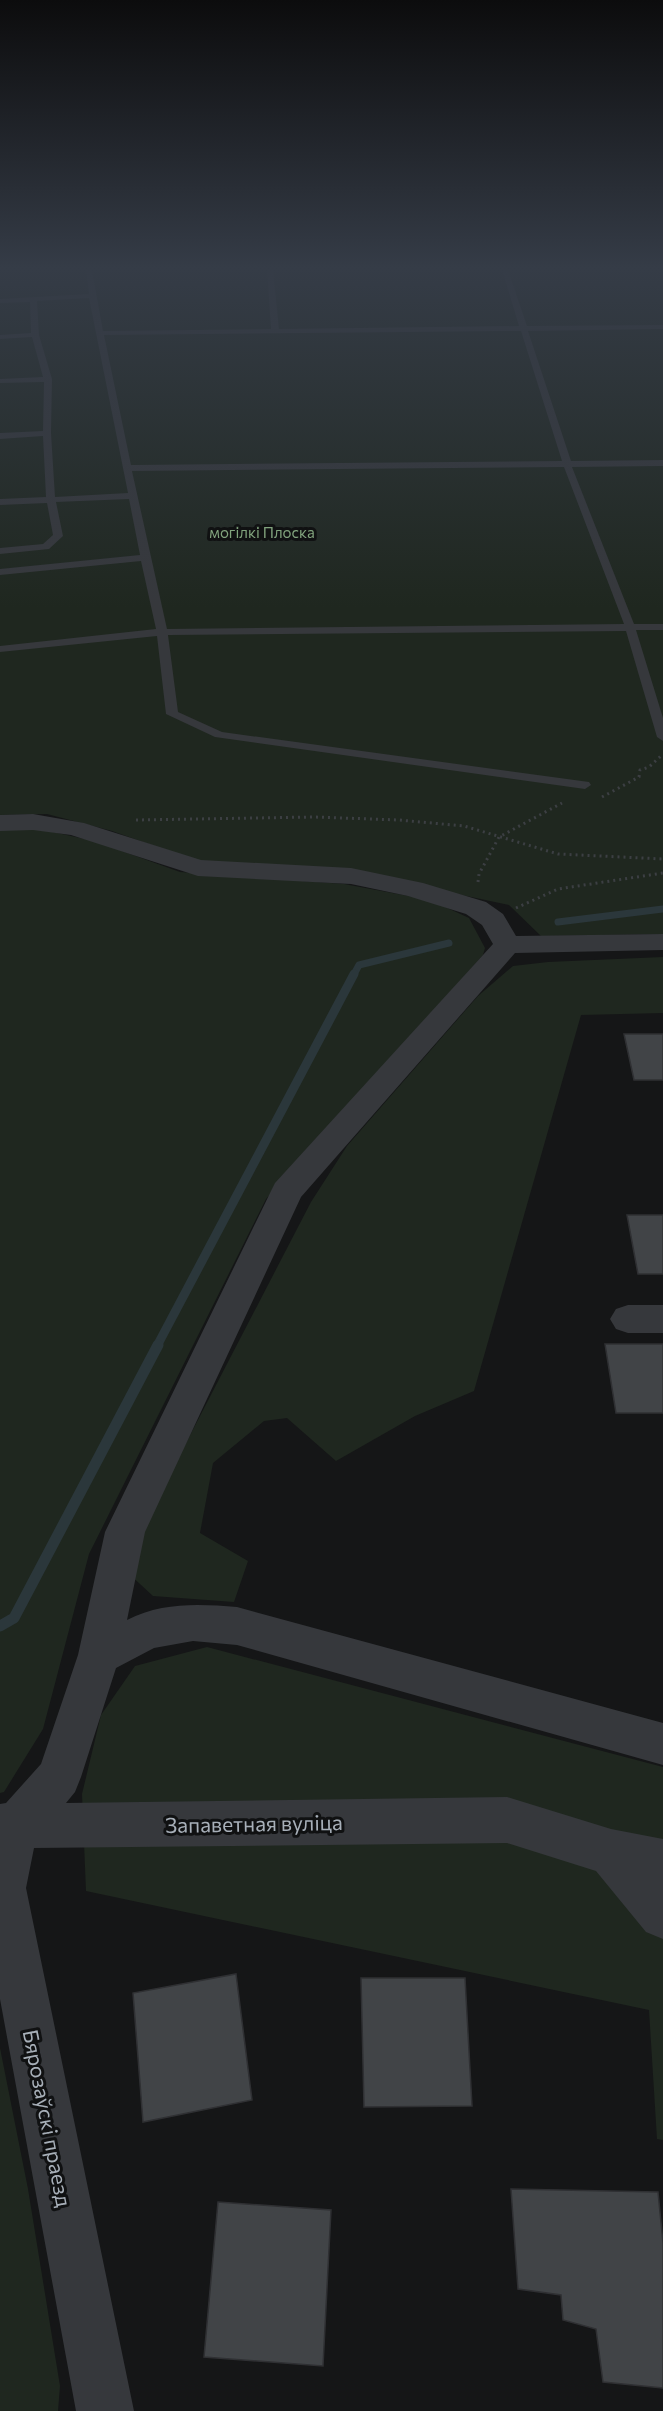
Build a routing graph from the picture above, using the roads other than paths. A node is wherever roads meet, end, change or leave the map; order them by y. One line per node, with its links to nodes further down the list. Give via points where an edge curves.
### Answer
1 (48, 383): 4 (lane)
2 (111, 383): 8 (lane)
3 (541, 383): 7 (lane)
4 (47, 434): 5 (lane); 10 (lane)
5 (0, 436)
6 (663, 463): 7 (lane)
7 (567, 464): 8 (lane); 15 (lane)
8 (128, 468): 9 (lane)
9 (133, 496): 10 (lane); 13 (lane)
10 (51, 500): 11 (lane); 12 (lane, via 57,536 46,547)
11 (0, 502)
12 (0, 551)
13 (143, 558): 14 (lane); 17 (lane)
14 (0, 572)
15 (630, 627): 16 (lane); 17 (lane); 19 (lane)
16 (663, 627)
17 (162, 632): 18 (lane); 20 (lane, via 172,714 219,735)
18 (0, 650)
19 (663, 737)
20 (585, 785)
21 (0, 823): 22 (street, via 33,822 75,828 198,868 351,876 414,889)
22 (492, 924): 23 (street); 26 (street, via 287,1191 125,1532)
23 (663, 942)
24 (663, 1318): 25 (street)
25 (628, 1319)
26 (99, 1655): 27 (street, via 148,1630 193,1622 237,1626); 28 (street, via 59,1777)
27 (663, 1744)
28 (8, 1826): 29 (street, Запаветная вуліца, via 507,1820); 32 (street, Бярозаўскі праезд, via 3,1888)
29 (611, 1852): 30 (street, Запаветная вуліца); 31 (street)
30 (663, 1862)
31 (663, 1915)
32 (105, 2411)

